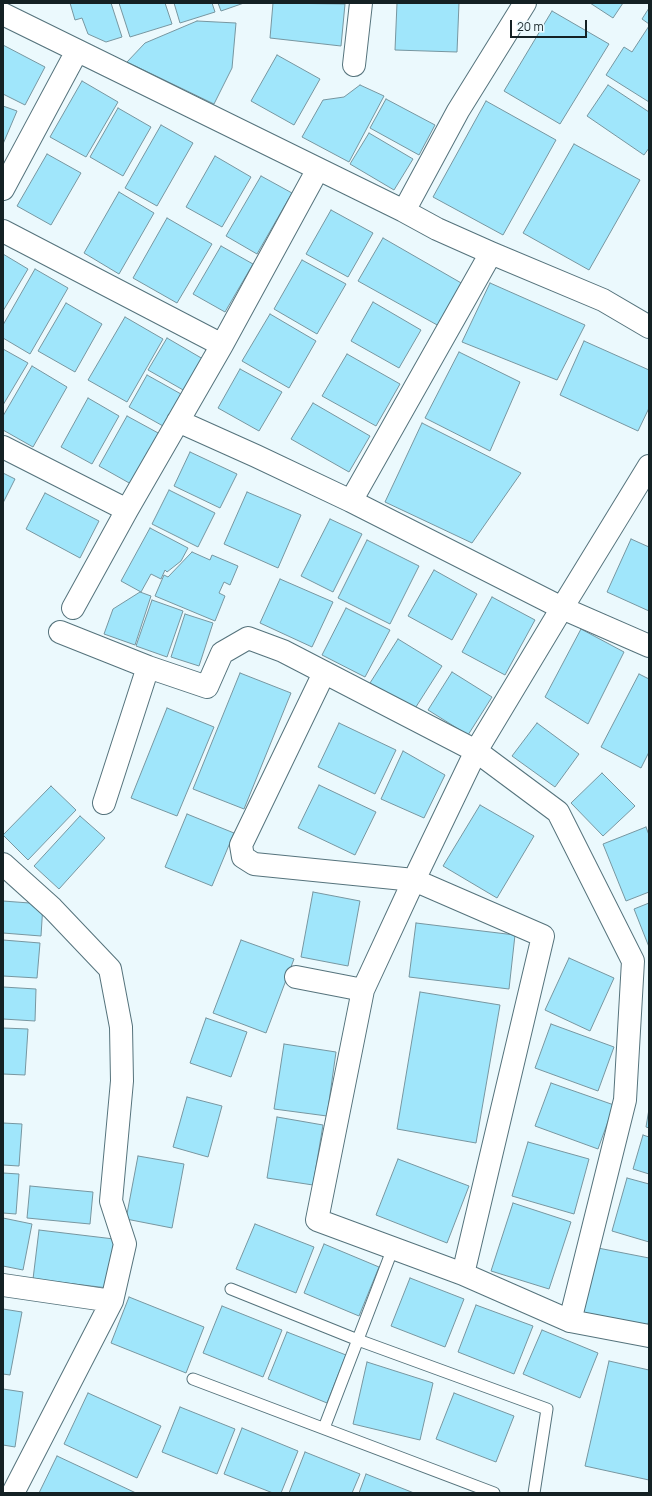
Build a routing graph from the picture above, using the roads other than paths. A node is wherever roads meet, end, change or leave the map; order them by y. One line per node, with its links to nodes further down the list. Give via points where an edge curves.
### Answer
1 (360, 3): 5 (street)
2 (525, 3): 8 (street, via 458,111)
3 (3, 14): 4 (street)
4 (77, 51): 6 (street); 7 (street)
5 (354, 65)
6 (318, 169): 8 (street); 12 (street)
7 (3, 188)
8 (404, 211): 10 (street)
9 (3, 231): 12 (street)
10 (491, 253): 11 (street, via 603,300); 16 (street)
11 (649, 327)
12 (222, 345): 13 (street)
13 (178, 421): 16 (street); 17 (street)
14 (3, 448): 17 (street)
15 (649, 466): 19 (street)
16 (351, 501): 19 (street)
17 (127, 510): 18 (street)
18 (73, 608)
19 (562, 608): 21 (street); 24 (street)
20 (60, 632): 22 (street)
21 (649, 646)
22 (148, 667): 23 (street, via 207,687 222,652 248,638); 25 (street)
23 (324, 673): 24 (street); 27 (street, via 241,845 243,857 254,864)
24 (476, 751): 27 (street); 35 (street, via 558,812 633,961 624,1100)
25 (104, 803)
26 (3, 864): 34 (street, via 52,908 110,969 121,1027 122,1082 111,1201 125,1244)
27 (414, 880): 29 (street); 31 (street, via 543,936)
28 (296, 977): 29 (street)
29 (363, 990): 30 (street, via 317,1220)
30 (393, 1248): 31 (street); 37 (lane)
31 (463, 1274): 35 (street)
32 (3, 1285): 34 (street)
33 (231, 1289): 37 (lane)
34 (112, 1301): 40 (street)
35 (570, 1321): 36 (street)
36 (649, 1336)
37 (358, 1340): 39 (lane); 42 (lane, via 547,1409)
38 (193, 1379): 39 (lane)
39 (324, 1428): 41 (lane)
40 (13, 1493)
41 (494, 1493)
42 (534, 1493)

